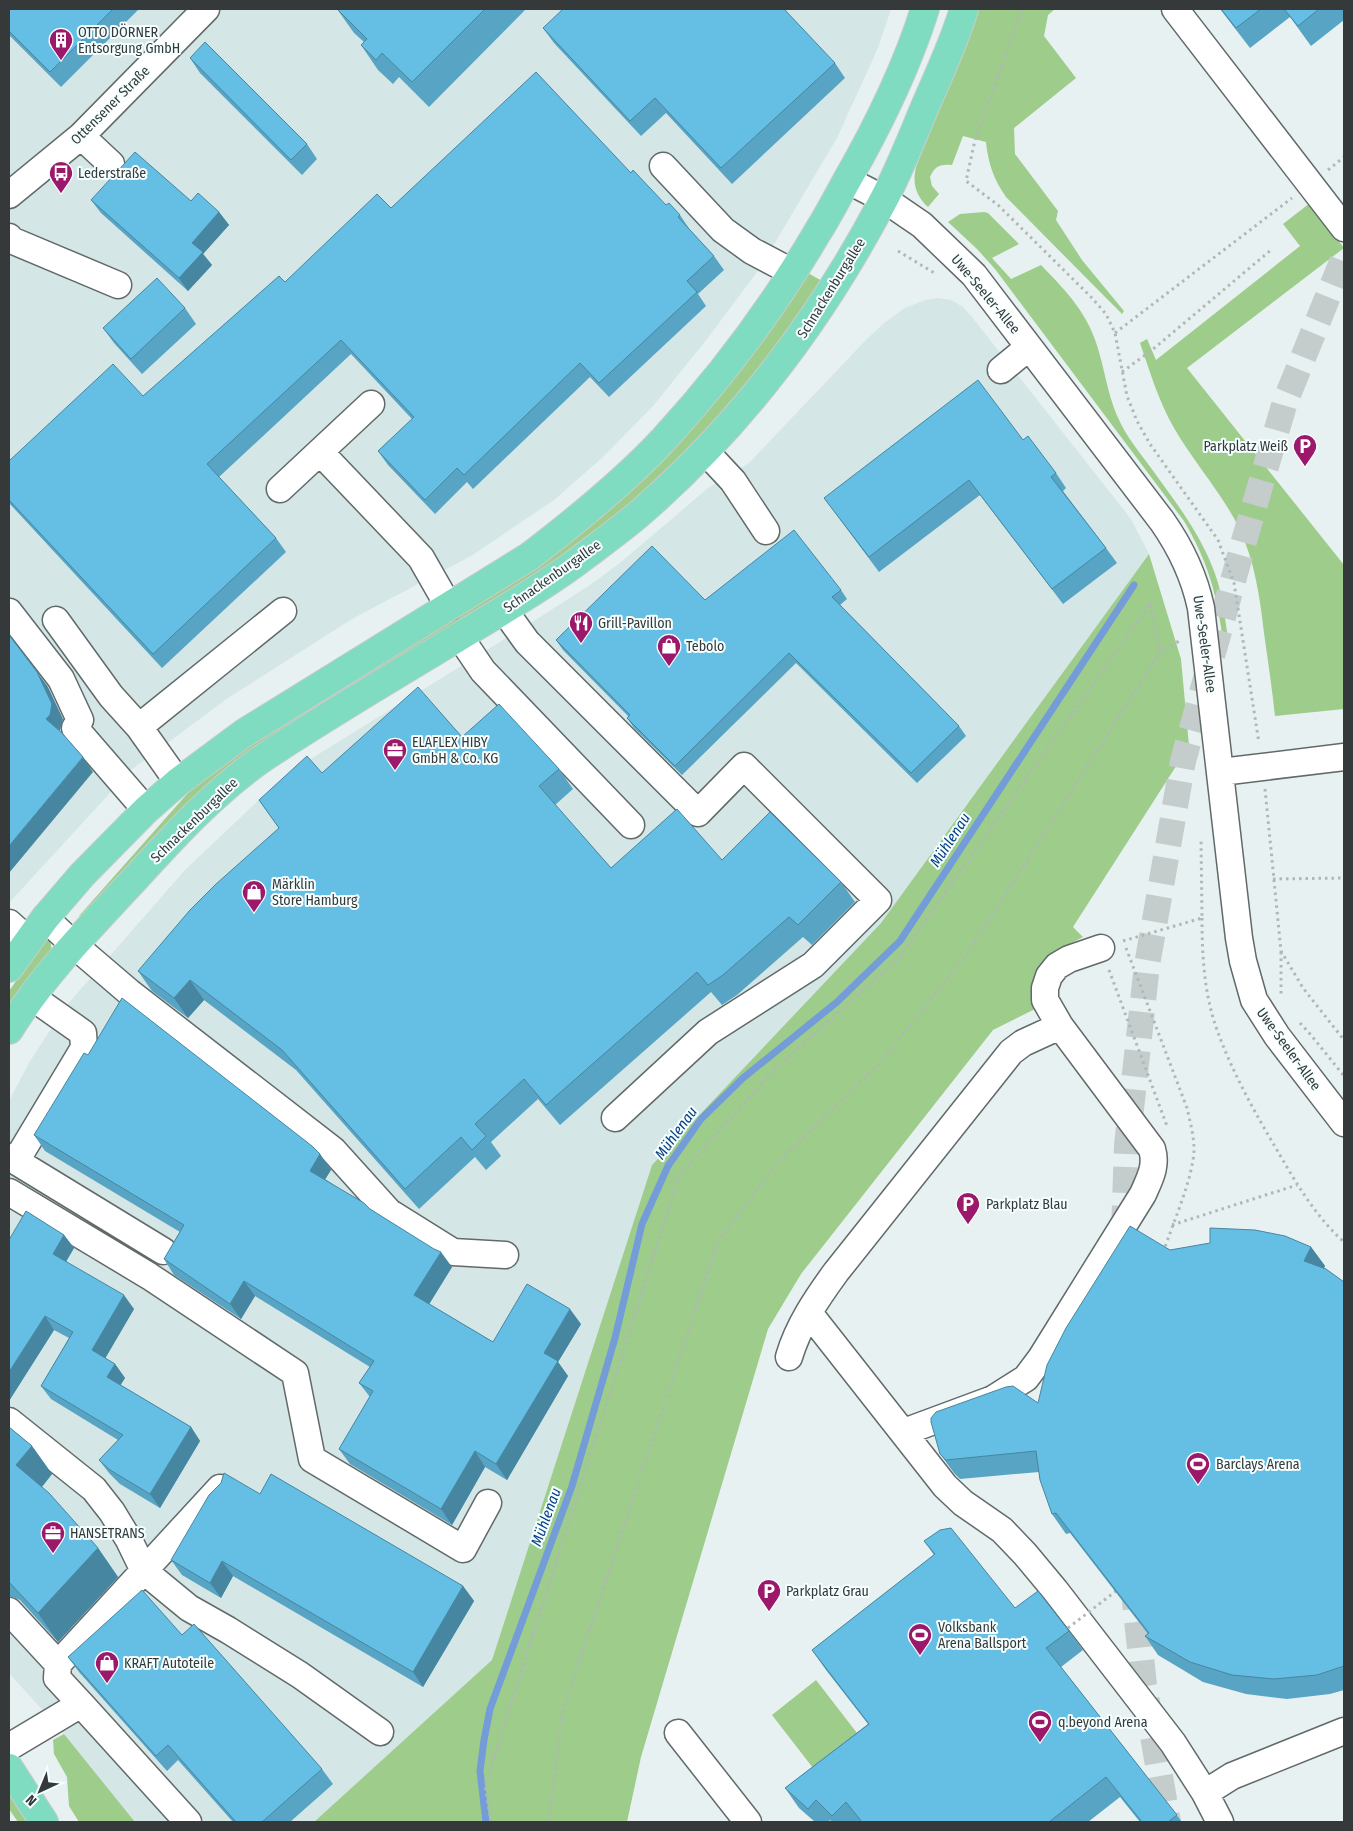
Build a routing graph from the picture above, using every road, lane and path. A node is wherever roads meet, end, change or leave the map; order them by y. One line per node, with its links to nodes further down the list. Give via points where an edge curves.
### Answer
1 (206, 9): 6 (street, Ottensener Straße)
2 (924, 9): 10 (main road, via 901,74)
3 (964, 9): 13 (main road, Schnackenburgallee)
4 (1022, 9): 11 (path, via 975,140 966,181 998,205 1092,298 1106,314 1115,333)
5 (1175, 9): 11 (street)
6 (81, 136): 8 (street); 12 (street, Ottensener Straße)
7 (1344, 157): 11 (path)
8 (111, 164)
9 (663, 166): 18 (street, via 723,230 752,251)
10 (847, 180): 13 (street, Uwe-Seeler-Allee); 18 (main road)
11 (1310, 184): 14 (street)
12 (9, 195)
13 (884, 199): 21 (street, Uwe-Seeler-Allee, via 922,225 964,264); 25 (main road, Schnackenburgallee, via 838,280 781,364)
14 (1344, 228)
15 (9, 237): 20 (street)
16 (898, 250): 19 (path)
17 (1271, 250): 23 (path)
18 (792, 272): 29 (main road, via 728,364 664,440 530,556)
19 (940, 277)
20 (118, 285)
21 (1029, 347): 22 (street); 39 (street, Uwe-Seeler-Allee, via 1162,521 1189,566 1201,608)
22 (1001, 370)
23 (1122, 372)
24 (371, 404): 26 (street)
25 (705, 451): 28 (street, via 733,481); 30 (main road, Schnackenburgallee, via 645,509 572,566)
26 (320, 452): 27 (street); 29 (street, via 421,558)
27 (280, 489)
28 (766, 531)
29 (449, 606): 40 (main road, via 244,733)
30 (504, 610): 34 (main road, Schnackenburgallee); 60 (street, via 527,642 698,813 744,766 878,900 813,965 708,1032)
31 (283, 611): 37 (street)
32 (9, 612): 41 (street, via 61,679 80,720 75,728)
33 (56, 620): 37 (street, via 111,696)
34 (460, 636): 42 (street, via 483,670); 48 (main road, Schnackenburgallee, via 269,754 226,787 175,835)
35 (1185, 648): 36 (path, via 1184,638)
36 (1160, 652): 91 (path, via 1150,604 898,958 774,1070 679,1176 485,1786); 92 (path, via 969,951 881,1062 777,1163 718,1241 562,1712)
37 (139, 727): 40 (street)
38 (1344, 757): 39 (street)
39 (1221, 772): 61 (street, Uwe-Seeler-Allee, via 1240,946 1254,1000 1277,1036)
40 (178, 782): 41 (main road)
41 (146, 810): 45 (main road, via 82,874)
42 (631, 825)
43 (1201, 835): 46 (path)
44 (1344, 878): 50 (path, via 1272,879)
45 (44, 918): 48 (street); 49 (main road)
46 (1202, 918): 47 (path); 64 (path, via 1205,977 1216,1026 1258,1118)
47 (1112, 944): 56 (street, via 1069,959 1049,976 1045,1000); 62 (path); 66 (path, via 1187,1108 1193,1131 1191,1169)
48 (74, 945): 52 (street); 53 (main road, Schnackenburgallee)
49 (14, 948)
50 (1281, 950): 54 (path, via 1280,993); 58 (path, via 1303,988)
51 (146, 972): 52 (street)
52 (129, 992): 69 (street, via 333,1150 388,1212 453,1252)
53 (32, 996): 57 (main road, Schnackenburgallee); 63 (street, via 83,1033 84,1048)
54 (1283, 999)
55 (1296, 1020): 59 (path)
56 (1060, 1026): 71 (street, via 1011,1052 836,1272); 74 (street, via 1152,1149 1155,1159 1153,1173 1143,1194 1026,1378 993,1399)
57 (9, 1030)
58 (1344, 1040)
59 (1344, 1076)
60 (615, 1118)
61 (1344, 1123)
62 (1167, 1127)
63 (12, 1159): 68 (street)
64 (1297, 1185): 66 (path); 67 (path)
65 (9, 1192): 76 (street, via 149,1276 295,1373 312,1459 463,1549)
66 (1172, 1226): 70 (path)
67 (1344, 1242)
68 (163, 1251)
69 (505, 1255)
70 (1162, 1257)
71 (809, 1313): 72 (street); 74 (street)
72 (789, 1357)
73 (9, 1421): 77 (street, via 94,1489 125,1533)
74 (904, 1432): 80 (street, via 946,1486 963,1503 1008,1536 1031,1561)
75 (220, 1488): 77 (street)
76 (488, 1503)
77 (144, 1570): 81 (street); 84 (street, via 189,1608 300,1675)
78 (1116, 1591): 80 (path, bridge)
79 (9, 1611): 81 (street)
80 (1069, 1627): 88 (street, via 1173,1743)
81 (58, 1664): 82 (street, via 57,1678)
82 (81, 1704): 86 (street); 90 (street)
83 (1344, 1731): 88 (street, via 1232,1776)
84 (380, 1732)
85 (678, 1733): 93 (street)
86 (9, 1747)
87 (9, 1768): 89 (main road)
88 (1205, 1793): 94 (street)
89 (44, 1822)
90 (188, 1822)
91 (491, 1822)
92 (549, 1822)
93 (748, 1822)
94 (1220, 1822)

